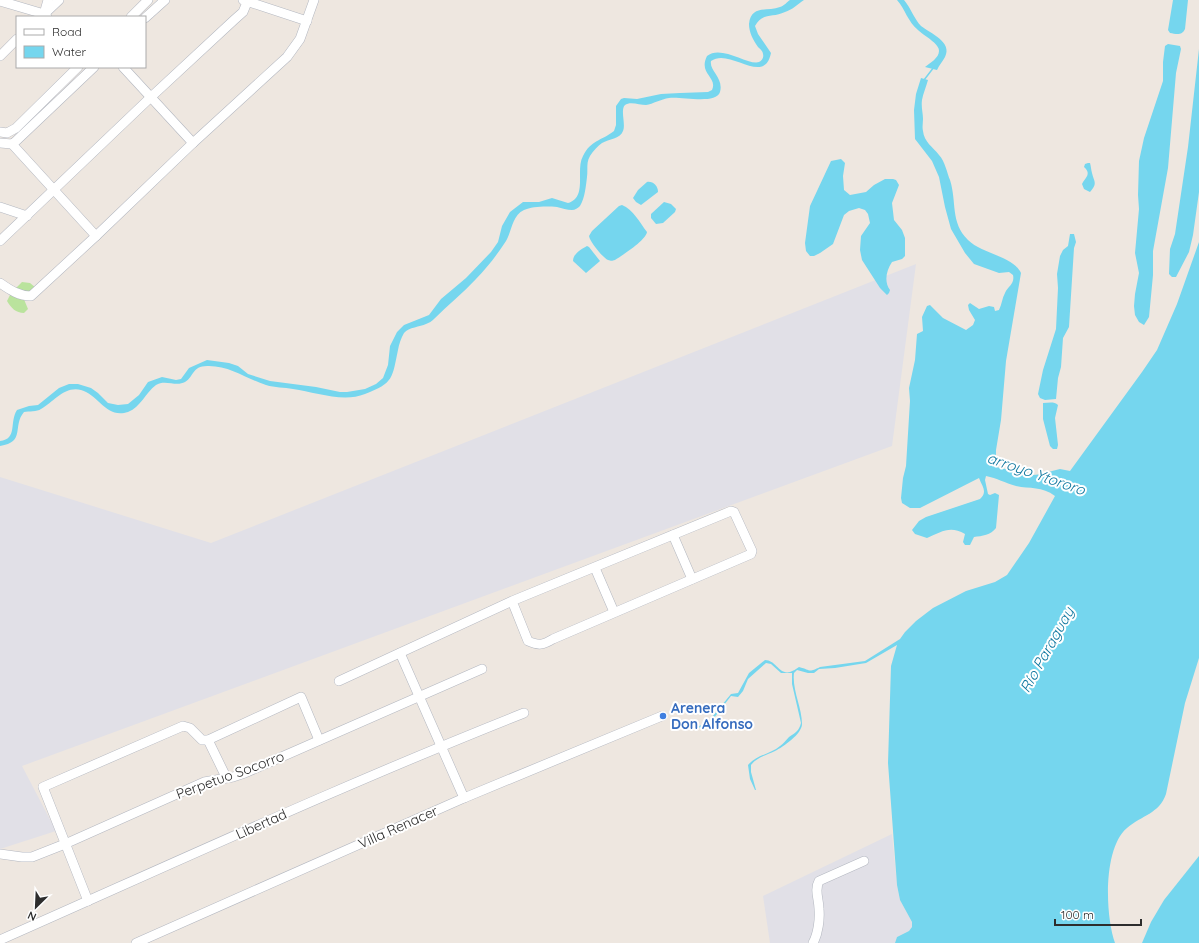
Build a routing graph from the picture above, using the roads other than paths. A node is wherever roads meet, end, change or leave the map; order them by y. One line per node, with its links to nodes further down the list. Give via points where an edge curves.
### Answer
1 (48, 0): 8 (street)
2 (59, 0): 8 (street)
3 (148, 0): 9 (street)
4 (165, 0): 10 (street)
5 (314, 0): 11 (street)
6 (0, 1): 8 (street)
7 (246, 1): 11 (street); 17 (street, via 243,12)
8 (44, 16)
9 (132, 16)
10 (146, 17)
11 (307, 21): 20 (street, via 300,40 287,57)
12 (16, 40): 13 (street)
13 (0, 56)
14 (77, 68): 18 (street)
15 (93, 68): 19 (street)
16 (124, 68): 17 (street)
17 (151, 97): 20 (street); 21 (street)
18 (5, 132): 19 (street)
19 (8, 143): 21 (street)
20 (193, 143): 24 (street)
21 (54, 189): 23 (street); 24 (street)
22 (0, 207): 23 (street)
23 (27, 216): 25 (street)
24 (96, 236): 26 (street, via 31,296 22,296)
25 (0, 241)
26 (0, 283)
27 (673, 535): 28 (street); 29 (street); 29 (street, via 732,511 752,551 751,554)
28 (595, 568): 30 (street); 31 (street)
29 (692, 579): 31 (street)
30 (512, 601): 31 (street, via 528,641 536,645 546,643); 32 (street)
31 (614, 612)
32 (400, 653): 34 (street); 35 (street)
33 (482, 669): 35 (street, Perpetuo Socorro)
34 (339, 681)
35 (420, 697): 39 (street, Perpetuo Socorro); 40 (street)
36 (524, 712): 40 (street, Libertad)
37 (662, 716): 42 (street, Villa Renacer)
38 (208, 740): 39 (street, via 301,698); 41 (street); 43 (street, via 202,740 190,728 183,726 43,787)
39 (319, 740): 41 (street, Perpetuo Socorro, via 233,777)
40 (441, 746): 42 (street); 46 (street, Libertad)
41 (226, 777): 43 (street, Perpetuo Socorro, via 204,782)
42 (464, 798): 48 (street, Villa Renacer)
43 (65, 844): 44 (street, Perpetuo Socorro, via 32,857); 46 (street)
44 (0, 854)
45 (864, 861): 49 (street, via 817,884 819,909)
46 (88, 901): 47 (street, Libertad)
47 (0, 940)
48 (136, 943)
49 (814, 943)

